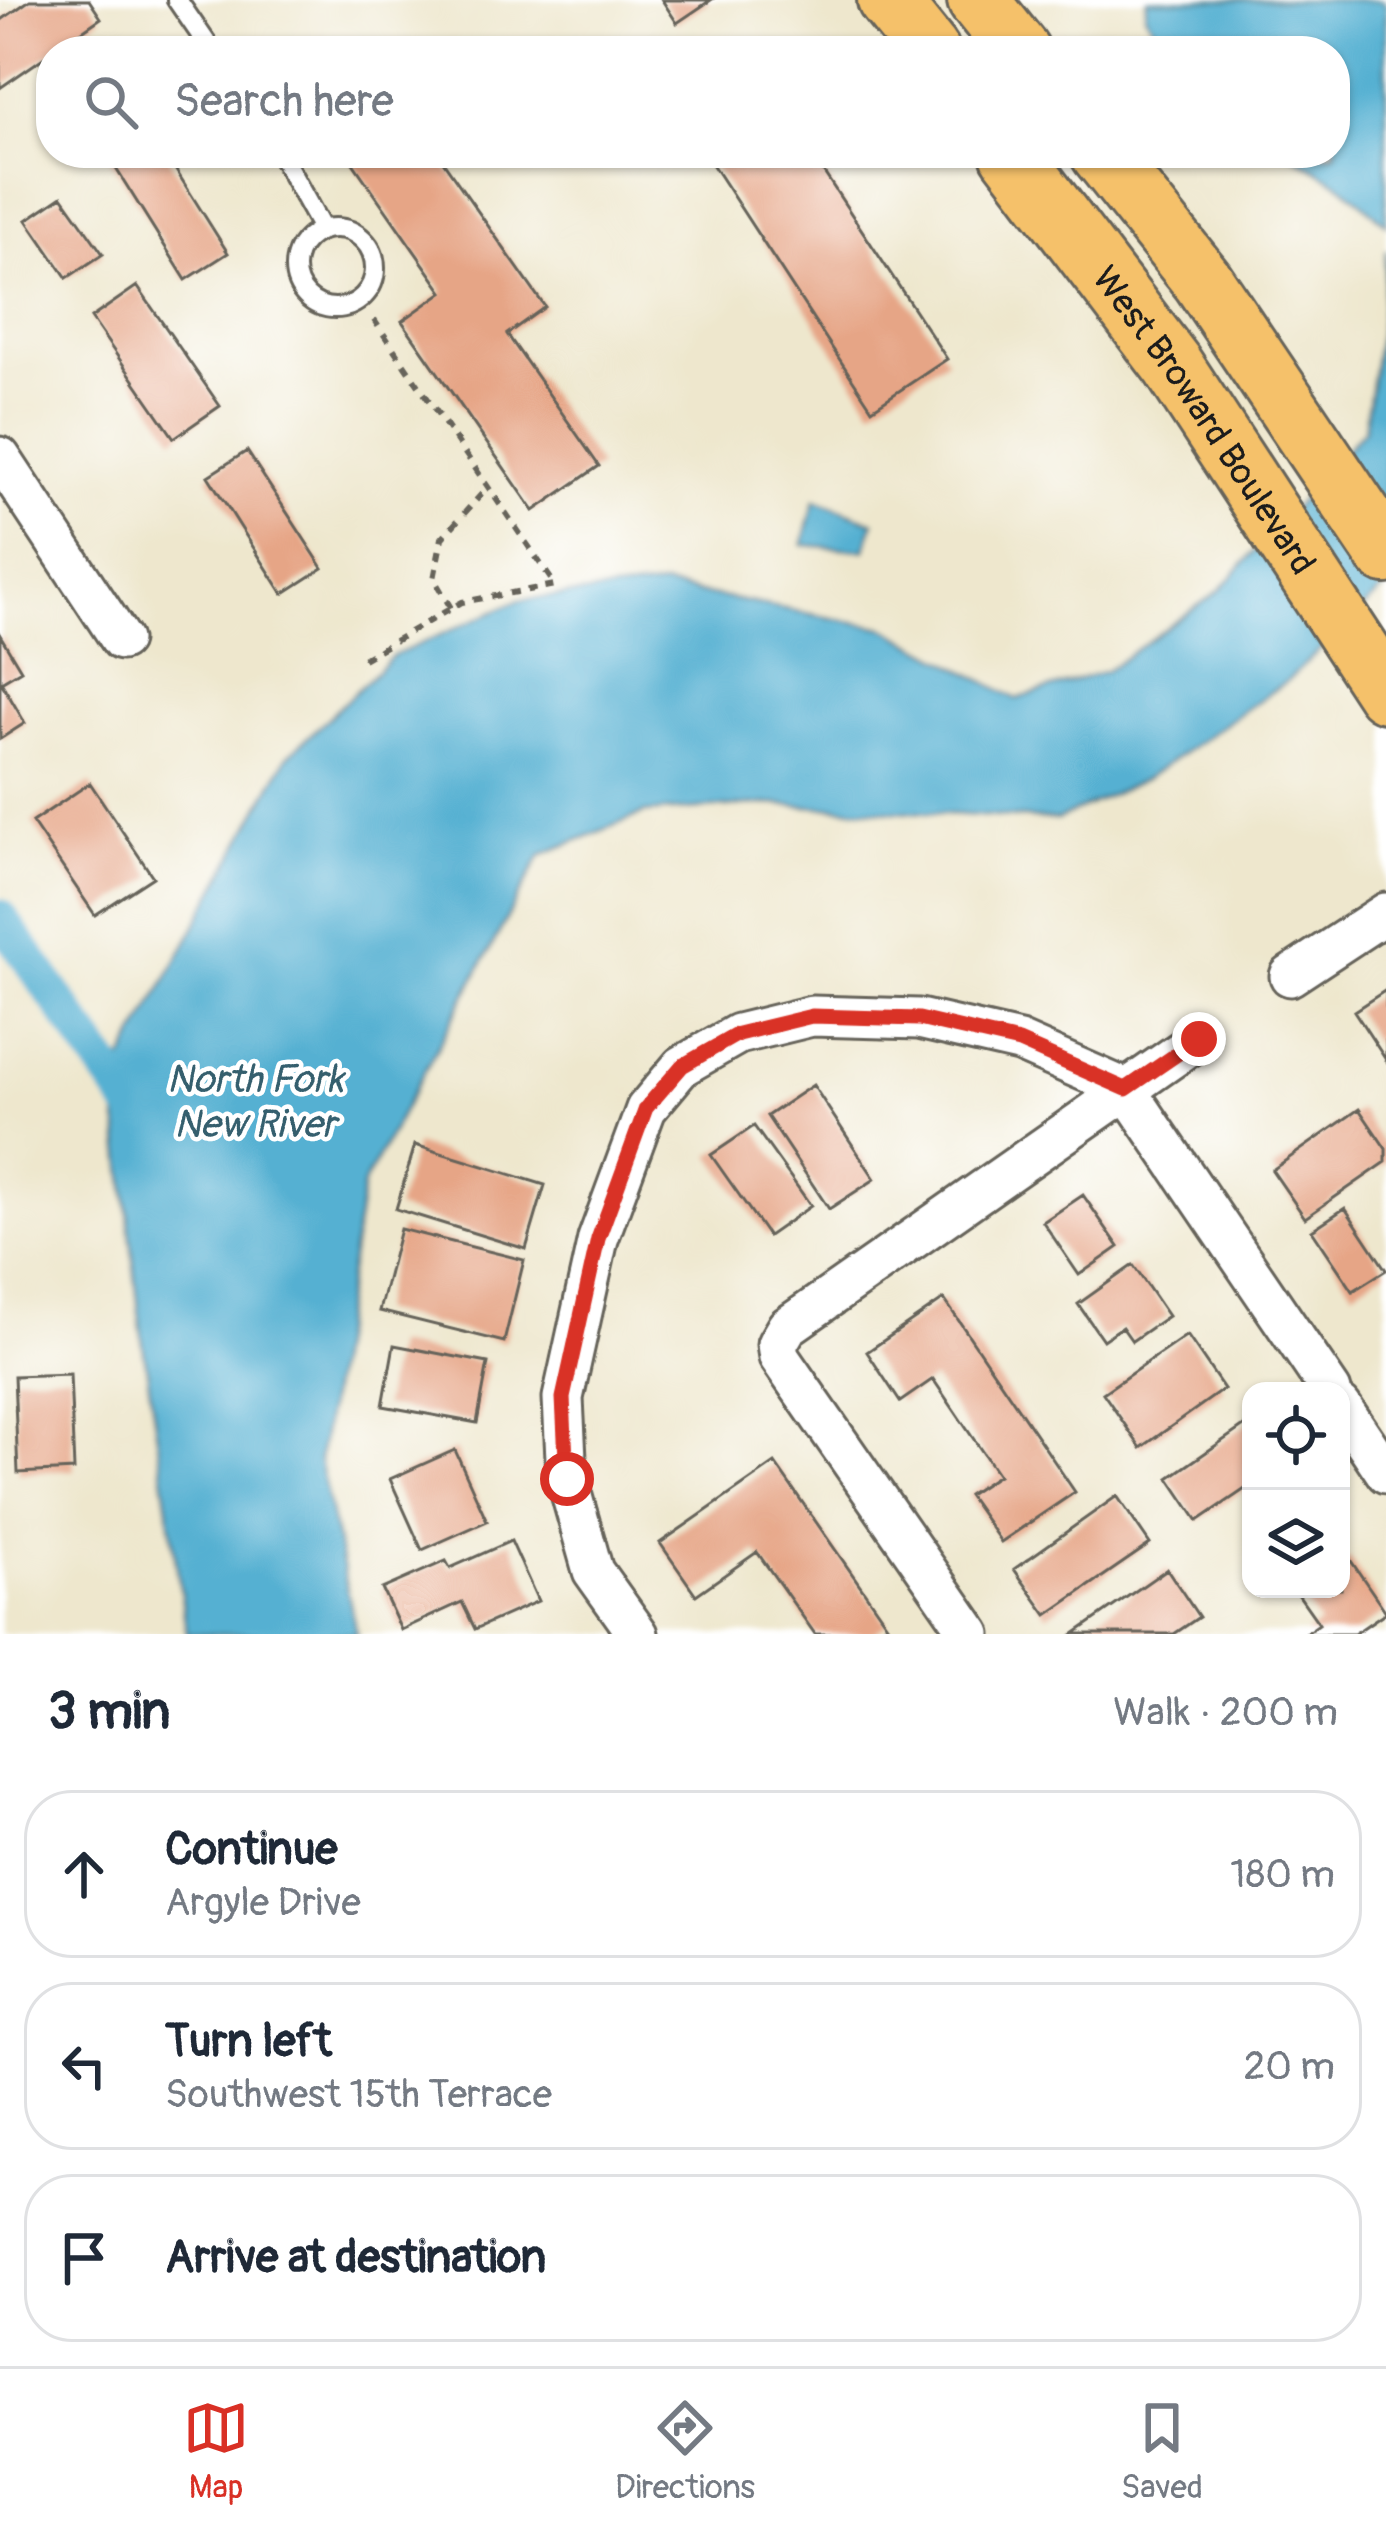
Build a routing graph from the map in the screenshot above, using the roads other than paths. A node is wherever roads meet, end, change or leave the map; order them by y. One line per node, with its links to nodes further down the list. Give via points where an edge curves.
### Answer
1 (177, 0): 5 (lane)
2 (888, 0): 6 (main road)
3 (943, 0): 7 (main road)
4 (977, 0): 8 (main road)
5 (202, 36)
6 (917, 36)
7 (971, 36)
8 (1007, 36)
9 (288, 168): 13 (lane)
10 (1022, 168): 18 (main road, West Broward Boulevard, via 1172,365)
11 (1076, 168): 14 (main road, via 1159,270)
12 (1113, 168): 14 (main road, West Broward Boulevard)
13 (322, 229): 13 (lane, via 302,244 296,281 323,307 351,305 370,286 374,259 360,236)
14 (1203, 281): 16 (main road, West Broward Boulevard)
15 (0, 457): 17 (street)
16 (1386, 553)
17 (122, 640)
18 (1386, 692)
19 (1386, 913): 20 (street)
20 (1290, 976)
21 (1199, 1039): 22 (street)
22 (1126, 1089): 23 (street); 26 (street, via 1019,1042 919,1019 812,1016 738,1034 682,1066 646,1108 598,1239 563,1398 567,1479 593,1571); 27 (street, via 787,1327 777,1344)
23 (1324, 1382)
24 (1350, 1419): 25 (street)
25 (1386, 1473)
26 (638, 1634)
27 (971, 1634)

